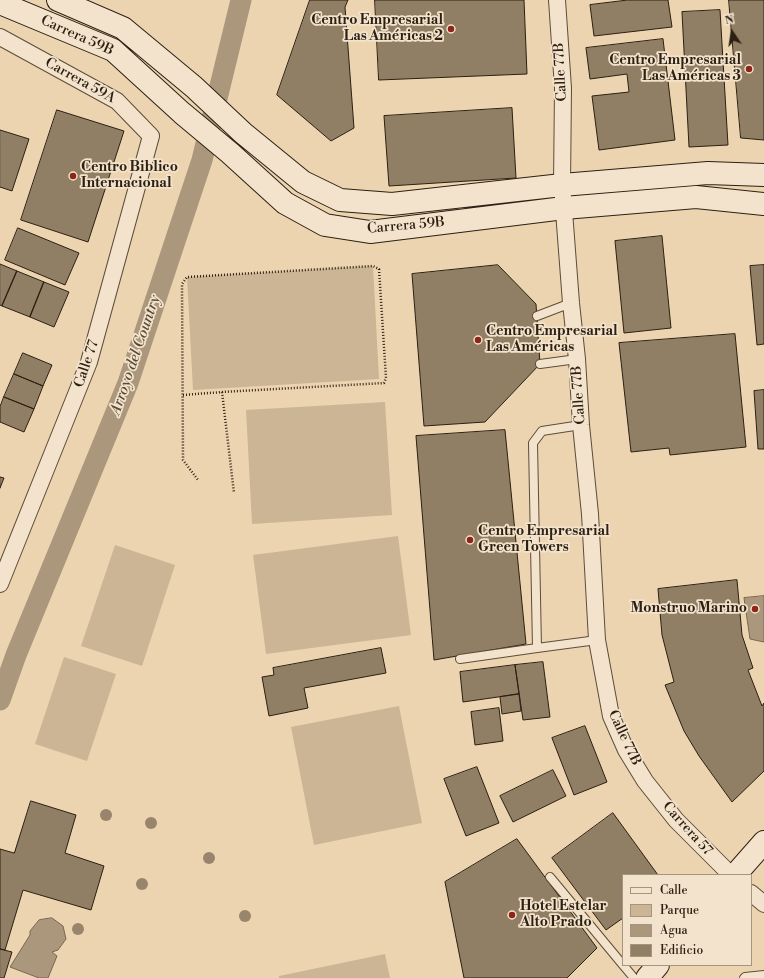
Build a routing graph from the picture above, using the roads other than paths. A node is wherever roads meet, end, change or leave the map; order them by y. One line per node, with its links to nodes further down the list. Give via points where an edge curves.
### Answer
1 (58, 0): 7 (street, Carrera 59B, via 123,28 194,86 243,133 304,182 340,200 392,204)
2 (557, 0): 7 (street, Calle 77B, via 563,88)
3 (0, 3): 9 (street, Carrera 59B, via 113,50 285,203 325,225 370,232)
4 (0, 37): 5 (street, Carrera 59A, via 117,101)
5 (151, 136): 15 (street, Calle 77, via 89,362)
6 (764, 175): 7 (street, Carrera 59B, via 708,173)
7 (562, 185): 9 (street, Calle 77B)
8 (764, 204): 9 (street, Carrera 59B, via 696,198)
9 (564, 208): 10 (street, Calle 77B)
10 (571, 303): 11 (lane); 12 (street, Calle 77B)
11 (537, 316)
12 (577, 359): 13 (lane); 14 (street, Calle 77B)
13 (540, 364)
14 (581, 425): 16 (street, Calle 77B, via 590,514); 17 (lane, via 542,431 533,443)
15 (0, 584)
16 (597, 640): 17 (lane); 19 (street, Calle 77B, via 611,716 626,750)
17 (537, 648): 18 (lane)
18 (460, 659)
19 (645, 781): 21 (street, Carrera 57, via 676,820)
20 (764, 842): 22 (street)
21 (730, 874)
22 (736, 874)
23 (550, 877): 26 (lane)
24 (752, 894): 25 (street)
25 (764, 904)
26 (622, 964)
27 (624, 966): 29 (lane)
28 (764, 975): 30 (lane)
29 (634, 978)
30 (744, 978)

